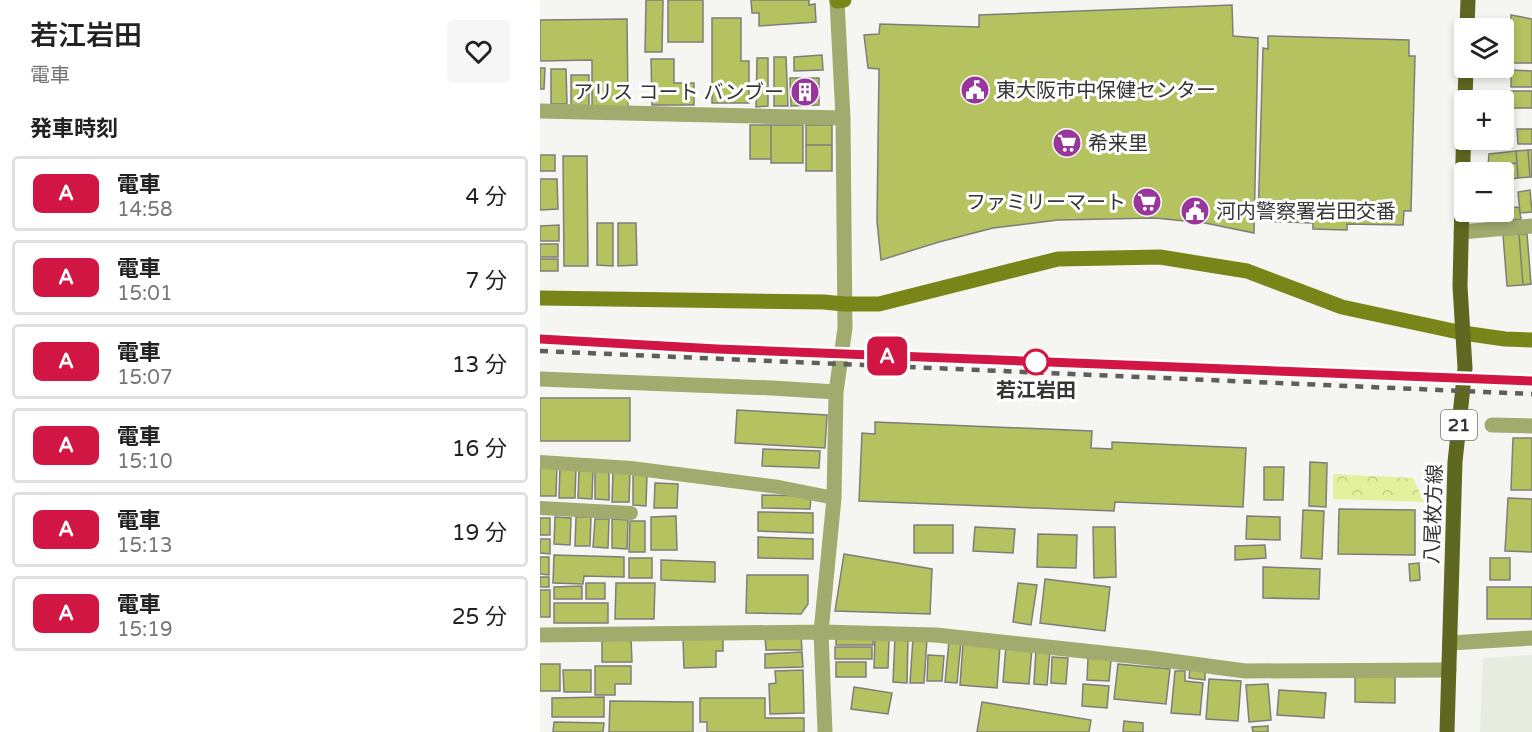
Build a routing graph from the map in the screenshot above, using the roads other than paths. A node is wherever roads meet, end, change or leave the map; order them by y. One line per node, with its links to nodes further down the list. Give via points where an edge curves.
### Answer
1 (839, 0): 5 (street)
2 (1468, 0): 3 (main road)
3 (1467, 18)
4 (540, 111): 5 (street)
5 (843, 118): 10 (street)
6 (1463, 150): 8 (main road, 八尾枚方線 / 21)
7 (1532, 226): 8 (street)
8 (1461, 231): 11 (main road, 八尾枚方線 / 21)
9 (540, 298): 10 (street)
10 (844, 304): 11 (street, via 879,304 1058,259 1160,257 1247,272 1342,306); 14 (street, via 845,328)
11 (1463, 333): 12 (street); 24 (main road, 八尾枚方線 / 21, via 1465,368 1455,462)
12 (1532, 340)
13 (540, 379): 14 (street)
14 (836, 392): 18 (street)
15 (1492, 425): 16 (street)
16 (1532, 426)
17 (540, 462): 18 (lane, via 631,468)
18 (834, 498): 21 (street)
19 (540, 508): 20 (lane)
20 (631, 513)
21 (821, 632): 22 (street); 25 (street, via 936,635 1245,671); 26 (street)
22 (540, 635)
23 (1532, 638): 24 (street)
24 (1450, 643): 25 (main road, 八尾枚方線 / 21)
25 (1449, 670): 27 (main road, 八尾枚方線 / 21)
26 (825, 732)
27 (1447, 732)

